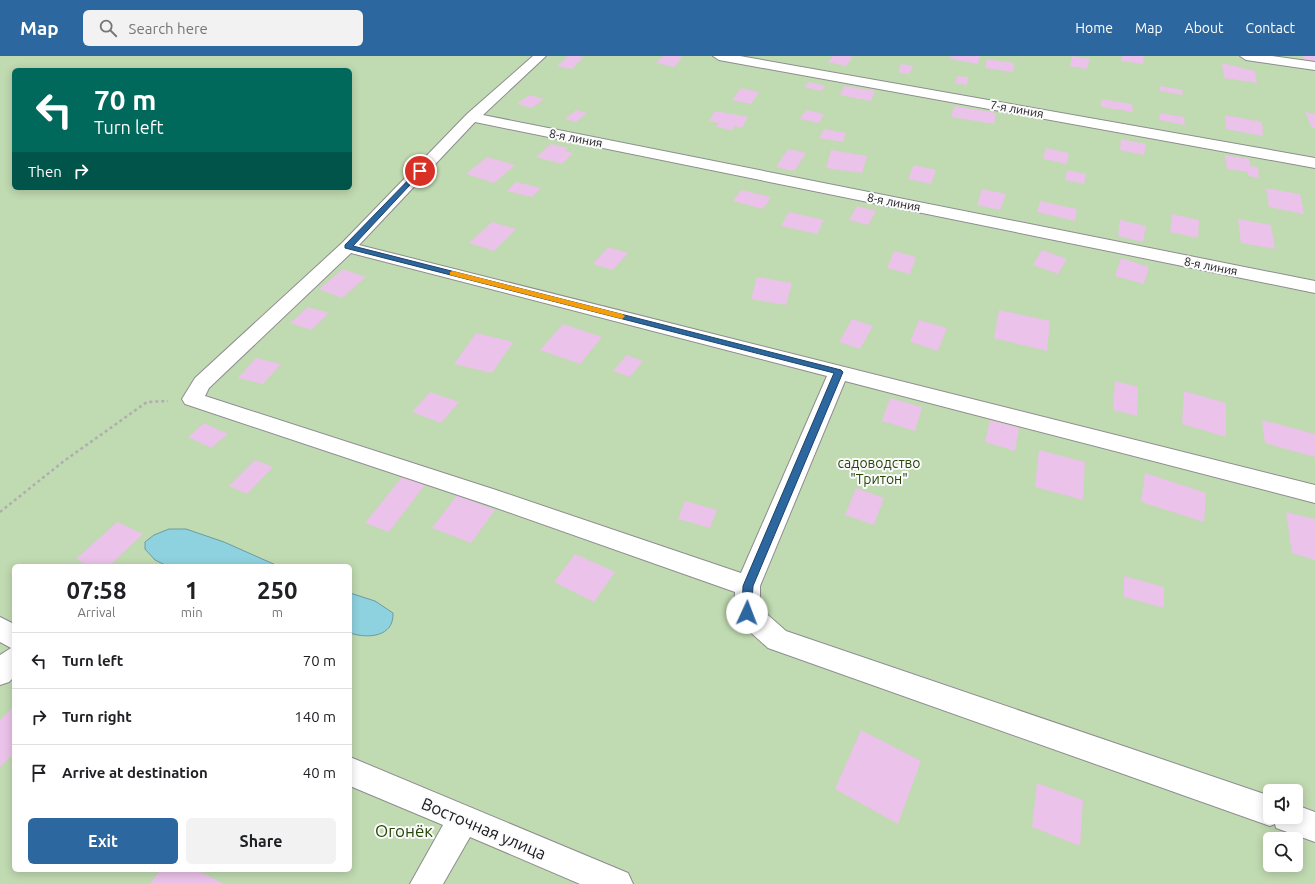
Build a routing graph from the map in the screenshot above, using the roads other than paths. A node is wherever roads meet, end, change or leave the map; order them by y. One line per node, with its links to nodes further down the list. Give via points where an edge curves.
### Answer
1 (540, 56): 5 (street)
2 (719, 56): 6 (street, 7-я линия)
3 (1246, 56): 4 (street)
4 (1315, 66)
5 (472, 117): 7 (street); 8 (street, 8-я линия)
6 (1315, 163)
7 (348, 247): 9 (street); 11 (street, via 202,383 192,399 489,496)
8 (1315, 287)
9 (839, 372): 10 (street); 11 (street)
10 (1315, 494)
11 (748, 586): 17 (street, via 747,613 777,640)
12 (0, 630): 13 (street)
13 (12, 636)
14 (12, 661): 15 (street)
15 (0, 673)
16 (352, 772): 18 (street, Восточная улица)
17 (1263, 809)
18 (463, 820): 21 (street); 22 (street, Восточная улица)
19 (1303, 823): 20 (street)
20 (1315, 827)
21 (426, 884)
22 (617, 884)

